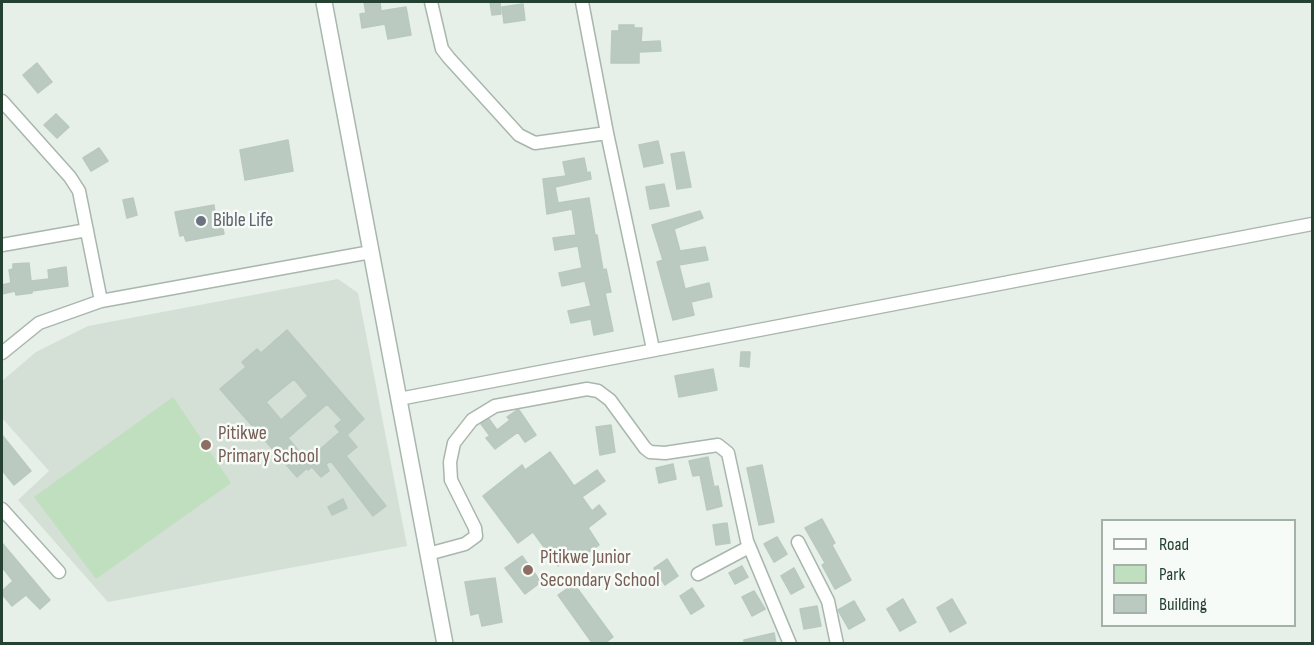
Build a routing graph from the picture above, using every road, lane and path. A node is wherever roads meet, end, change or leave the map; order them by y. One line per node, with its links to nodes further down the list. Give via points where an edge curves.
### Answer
1 (324, 2): 9 (street)
2 (431, 2): 5 (street, via 442,49 519,135 535,143)
3 (582, 2): 5 (street)
4 (2, 101): 7 (street, via 74,183)
5 (607, 133): 11 (street)
6 (1312, 224): 11 (street)
7 (87, 230): 8 (street); 10 (street)
8 (2, 245)
9 (371, 252): 10 (street); 13 (street)
10 (101, 301): 12 (street, via 39,323)
11 (653, 349): 13 (street)
12 (2, 353)
13 (399, 399): 17 (street)
14 (2, 509): 18 (street)
15 (798, 542): 22 (street, via 828,602)
16 (749, 547): 17 (street, via 725,450 718,445 651,452 610,400 590,389 495,406 472,420 454,443 450,462 451,480 476,536 465,544); 19 (street); 21 (street)
17 (428, 554): 20 (street)
18 (59, 572)
19 (698, 574)
20 (445, 644)
21 (790, 644)
22 (837, 644)

